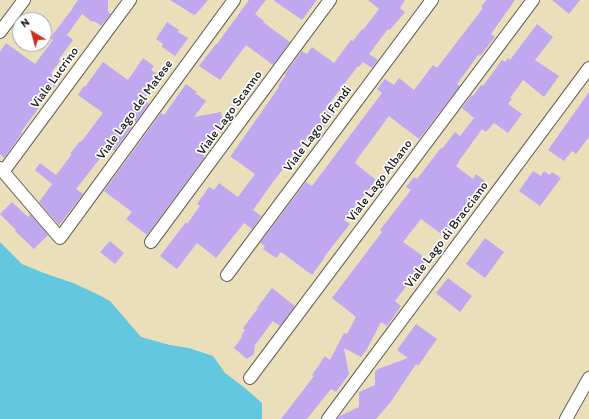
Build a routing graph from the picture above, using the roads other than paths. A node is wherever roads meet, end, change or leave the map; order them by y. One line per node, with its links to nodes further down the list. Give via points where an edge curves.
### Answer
1 (24, 0): 7 (street)
2 (130, 0): 9 (street, Viale Lucrino)
3 (234, 0): 9 (street, Viale Lago del Matese, via 60,238)
4 (330, 0): 10 (street, Viale Lago Scanno)
5 (432, 0): 11 (street, Viale Lago di Fondi)
6 (533, 0): 12 (street, Viale Lago Albano)
7 (0, 32)
8 (589, 68): 14 (street, Viale Lago di Bracciano)
9 (2, 170)
10 (151, 242)
11 (227, 275)
12 (250, 378)
13 (589, 378): 15 (street)
14 (328, 419)
15 (566, 419)

